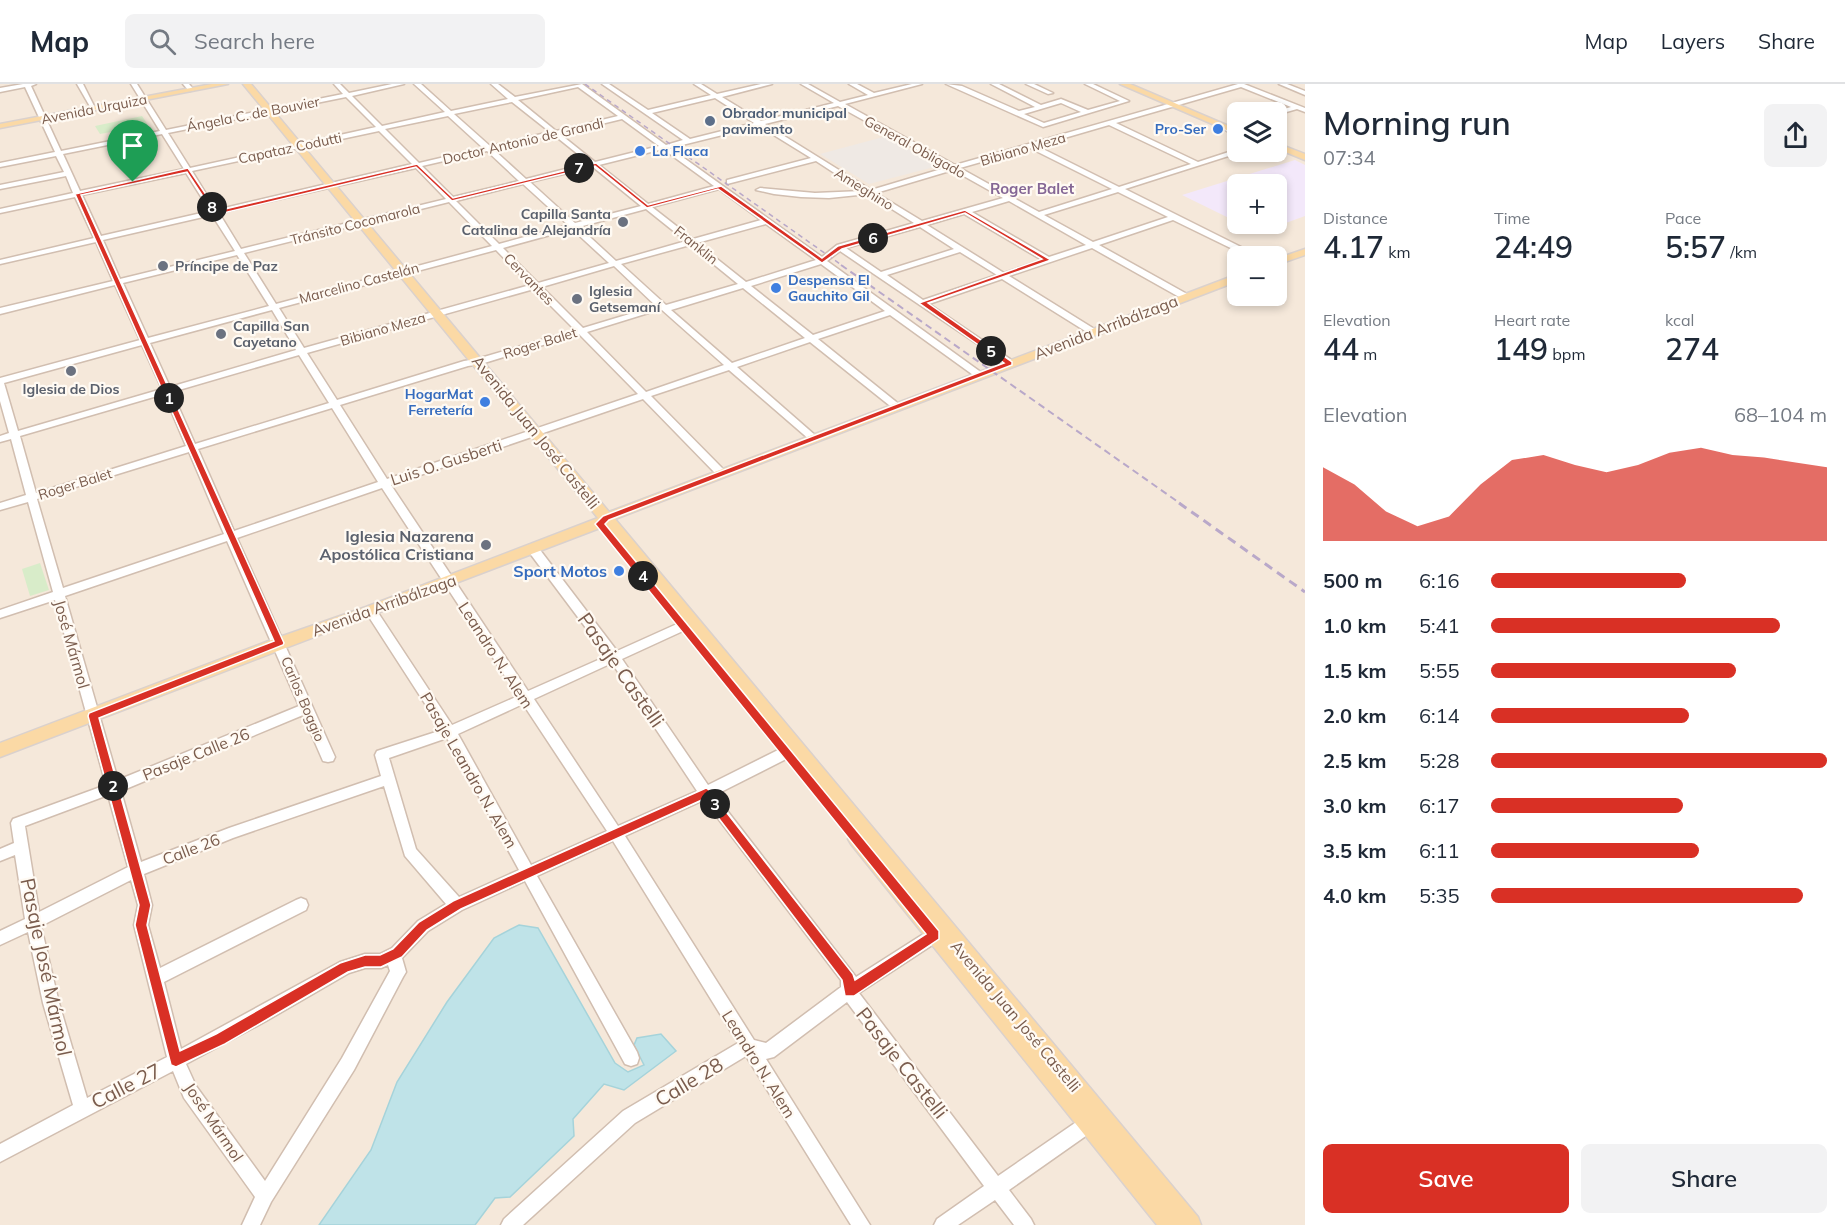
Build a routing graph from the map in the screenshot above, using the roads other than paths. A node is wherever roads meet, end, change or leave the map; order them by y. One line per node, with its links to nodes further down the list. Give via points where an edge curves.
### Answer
1 (29, 84): 31 (street); 52 (street, Carlos Boggio)
2 (80, 84): 44 (street)
3 (134, 84): 38 (street, Leandro N. Alem)
4 (210, 84): 29 (main road, Avenida Urquiza)
5 (224, 84): 29 (main road, Avenida Urquiza)
6 (239, 84): 46 (main road, Avenida Juan José Castelli)
7 (247, 84): 46 (main road, Avenida Juan José Castelli)
8 (337, 84): 35 (street, Cervantes)
9 (401, 84): 35 (street, Ángela C. de Bouvier)
10 (417, 84): 50 (street)
11 (494, 84): 39 (street, Franklin)
12 (605, 84): 48 (street)
13 (697, 84): 37 (street, Ameghino)
14 (769, 84): 37 (street)
15 (804, 84): 41 (street, General Obligado)
16 (852, 84): 36 (street)
17 (915, 84): 36 (street, Tránsito Cocomarola)
18 (949, 84): 30 (street)
19 (971, 84): 30 (street)
20 (994, 84): 34 (street)
21 (1029, 84): 32 (street)
22 (1088, 84): 49 (street, via 1126,101)
23 (1124, 84): 42 (main road)
24 (1133, 84): 42 (main road)
25 (1253, 84): 28 (street, Bibiano Meza)
26 (1282, 84): 33 (street)
27 (579, 85): 39 (street, Capataz Codutti); 53 (street)
28 (1243, 86): 42 (street, Bibiano Meza); 45 (street)
29 (189, 87): 38 (main road, Avenida Urquiza)
30 (960, 87): 40 (street)
31 (0, 90)
32 (1049, 90)
33 (1305, 93)
34 (1013, 94): 40 (street); 43 (street)
35 (348, 95): 46 (street, Ángela C. de Bouvier); 58 (street, Cervantes)
36 (873, 95): 41 (street, Tránsito Cocomarola)
37 (717, 96): 48 (street); 55 (street, Ameghino)
38 (143, 98): 44 (main road, Avenida Urquiza); 59 (street, Leandro N. Alem)
39 (514, 99): 50 (street, Capataz Codutti); 60 (street, Franklin)
40 (988, 100): 51 (street)
41 (839, 104): 55 (street, Tránsito Cocomarola); 77 (street, General Obligado)
42 (1177, 104): 54 (street, Bibiano Meza); 57 (main road)
43 (1040, 107): 49 (street, via 1061,101); 51 (street)
44 (93, 108): 52 (main road, Avenida Urquiza)
45 (1303, 108): 47 (street)
46 (266, 111): 59 (street, Ángela C. de Bouvier); 63 (main road, Avenida Juan José Castelli)
47 (1287, 111)
48 (647, 112): 61 (street)
49 (1087, 112): 51 (street, via 1043,125)
50 (450, 113): 58 (street, Capataz Codutti); 65 (street)
51 (1017, 114)
52 (42, 117): 56 (main road, Avenida Urquiza); 67 (street, Carlos Boggio)
53 (624, 117): 60 (street, Doctor Antonio de Grandi); 64 (street)
54 (1110, 123): 62 (street, Bibiano Meza); 74 (street)
55 (761, 124): 61 (street, Tránsito Cocomarola); 71 (street, Ameghino)
56 (0, 125)
57 (1227, 125)
58 (381, 128): 63 (street, Capataz Codutti); 76 (street, Cervantes)
59 (164, 132): 67 (street, Ángela C. de Bouvier); 78 (street, Leandro N. Alem)
60 (556, 133): 65 (street, Doctor Antonio de Grandi); 73 (street, Franklin)
61 (689, 141): 64 (street, Tránsito Cocomarola)
62 (1032, 146): 77 (street, Bibiano Meza); 85 (street)
63 (295, 147): 78 (street, Capataz Codutti); 82 (main road, Avenida Juan José Castelli)
64 (666, 147): 73 (street, Tránsito Cocomarola); 84 (street)
65 (488, 149): 76 (street, Doctor Antonio de Grandi); 80 (street)
66 (1287, 150): 70 (main road)
67 (59, 153): 75 (street, Ángela C. de Bouvier); 79 (street, Carlos Boggio)
68 (1227, 154): 74 (street)
69 (1287, 155): 72 (main road)
70 (1305, 157)
71 (817, 159): 81 (street); 87 (street, Ameghino)
72 (1305, 162)
73 (596, 164): 80 (street, Tránsito Cocomarola); 91 (street, Franklin)
74 (1197, 164): 85 (street)
75 (0, 165)
76 (417, 165): 82 (street, Doctor Antonio de Grandi); 90 (street, Cervantes)
77 (955, 169): 87 (street, Bibiano Meza); 89 (street, General Obligado)
78 (188, 170): 88 (street, Capataz Codutti); 94 (street, Leandro N. Alem)
79 (68, 173): 83 (street); 88 (street, Carlos Boggio)
80 (526, 181): 90 (street, Tránsito Cocomarola); 100 (street)
81 (730, 182)
82 (329, 186): 94 (street, Doctor Antonio de Grandi); 98 (main road, Avenida Juan José Castelli)
83 (0, 187)
84 (719, 187): 91 (street, Marcelino Castelán); 97 (street)
85 (1115, 189): 95 (street); 96 (street)
86 (760, 190): 87 (street, Bibiano Meza, via 843,197)
87 (870, 192): 99 (street, Ameghino)
88 (78, 194): 92 (street, Capataz Codutti); 101 (street, Carlos Boggio)
89 (1008, 199): 93 (street, Roger Balet); 95 (street, General Obligado)
90 (452, 200): 98 (street, Tránsito Cocomarola); 105 (street, Cervantes)
91 (647, 207): 100 (street, Marcelino Castelán); 102 (street, Franklin)
92 (0, 211)
93 (965, 211): 99 (street, Roger Balet); 111 (street)
94 (215, 213): 101 (street, Doctor Antonio de Grandi); 108 (street, Leandro N. Alem)
95 (1037, 215): 103 (street, General Obligado)
96 (1172, 218): 103 (street); 104 (street)
97 (767, 221): 102 (street, Bibiano Meza); 112 (street)
98 (359, 223): 108 (street, Tránsito Cocomarola); 115 (main road, Avenida Juan José Castelli)
99 (921, 224): 106 (street, Roger Balet); 107 (street, Ameghino)
100 (575, 226): 105 (street, Marcelino Castelán); 114 (street)
101 (97, 240): 113 (street, Doctor Antonio de Grandi); 119 (street, Carlos Boggio)
102 (693, 242): 114 (street, Bibiano Meza); 120 (street, Franklin)
103 (1091, 245): 111 (street); 122 (street, General Obligado)
104 (1231, 246)
105 (497, 247): 115 (street, Marcelino Castelán); 121 (street, Cervantes)
106 (840, 247): 112 (street, Roger Balet); 116 (street)
107 (961, 249): 116 (street); 117 (street, Ameghino)
108 (239, 252): 119 (street, Tránsito Cocomarola); 124 (street, Leandro N. Alem)
109 (1305, 252): 110 (main road)
110 (1287, 258)
111 (1048, 260): 117 (street)
112 (822, 261): 120 (street, Roger Balet); 127 (street)
113 (0, 262)
114 (617, 264): 121 (street, Bibiano Meza); 125 (street)
115 (399, 273): 124 (street, Marcelino Castelán); 128 (main road, Avenida Juan José Castelli)
116 (882, 274): 123 (street)
117 (1003, 275): 123 (street); 130 (street, Ameghino)
118 (1227, 281): 122 (main road, Avenida Arribálzaga)
119 (117, 283): 126 (street, Tránsito Cocomarola); 132 (street, Carlos Boggio)
120 (746, 285): 125 (street, Roger Balet); 131 (street, Franklin)
121 (536, 287): 128 (street, Bibiano Meza); 129 (street, Cervantes)
122 (1184, 296): 130 (main road, Avenida Arribálzaga)
123 (922, 303): 135 (street)
124 (274, 306): 132 (street, Marcelino Castelán); 133 (street, Leandro N. Alem)
125 (664, 308): 129 (street, Roger Balet); 136 (street)
126 (0, 311)
127 (893, 311): 131 (street, Luis O. Gusberti); 137 (street)
128 (434, 315): 133 (street, Bibiano Meza); 134 (main road, Avenida Juan José Castelli)
129 (579, 331): 134 (street, Roger Balet); 140 (street, Cervantes)
130 (1093, 332): 135 (main road, Avenida Arribálzaga)
131 (812, 339): 136 (street, Luis O. Gusberti); 142 (street, Franklin)
132 (145, 341): 138 (street, Marcelino Castelán); 139 (street, Carlos Boggio)
133 (303, 351): 139 (street, Bibiano Meza); 141 (street, Leandro N. Alem)
134 (473, 363): 141 (street, Roger Balet); 143 (main road, Avenida Juan José Castelli)
135 (1010, 363): 137 (main road, Avenida Arribálzaga)
136 (733, 366): 140 (street, Luis O. Gusberti); 145 (street)
137 (980, 375): 142 (main road, Avenida Arribálzaga)
138 (0, 382): 144 (street, José Mármol)
139 (165, 392): 144 (street, Bibiano Meza); 147 (street, Carlos Boggio)
140 (644, 396): 143 (street, Luis O. Gusberti); 148 (street, Cervantes)
141 (336, 403): 147 (street, Roger Balet); 149 (street, Leandro N. Alem)
142 (897, 407): 145 (main road, Avenida Arribálzaga)
143 (531, 434): 149 (street, Luis O. Gusberti); 152 (main road, Avenida Juan José Castelli)
144 (15, 435): 146 (street, Bibiano Meza); 150 (street, José Mármol)
145 (813, 438): 148 (main road, Avenida Arribálzaga)
146 (0, 439)
147 (192, 447): 150 (street, Roger Balet); 153 (street, Carlos Boggio)
148 (721, 473): 152 (main road, Avenida Arribálzaga)
149 (384, 483): 153 (street, Luis O. Gusberti); 155 (street, Leandro N. Alem)
150 (31, 497): 151 (street, Roger Balet); 156 (street, José Mármol)
151 (0, 507)
152 (603, 521): 154 (main road, Avenida Arribálzaga); 159 (main road, Avenida Juan José Castelli)
153 (230, 536): 156 (street, Luis O. Gusberti); 160 (street, Carlos Boggio)
154 (533, 549): 155 (main road, Avenida Arribálzaga); 161 (street, Pasaje Castelli)
155 (448, 582): 157 (main road, Avenida Arribálzaga); 162 (street, Leandro N. Alem)
156 (57, 595): 158 (street, Luis O. Gusberti); 164 (street, José Mármol)
157 (371, 611): 160 (main road, Avenida Arribálzaga); 165 (street, Pasaje Leandro N. Alem)
158 (0, 614)
159 (688, 624): 161 (street); 167 (main road, Avenida Juan José Castelli)
160 (279, 643): 163 (street, Carlos Boggio); 164 (main road, Avenida Arribálzaga)
161 (615, 658): 162 (street); 171 (street, Pasaje Castelli)
162 (525, 699): 165 (street); 173 (street, Leandro N. Alem)
163 (306, 708): 168 (street, Carlos Boggio); 170 (street, Pasaje Calle 26)
164 (93, 716): 166 (main road, Avenida Arribálzaga); 170 (street, José Mármol)
165 (450, 732): 169 (street, via 382,755); 177 (street, Pasaje Leandro N. Alem)
166 (0, 750)
167 (791, 750): 171 (street); 181 (main road, Avenida Juan José Castelli)
168 (328, 757)
169 (389, 779): 176 (street, Calle 26); 179 (street, via 410,852)
170 (113, 788): 172 (street, Pasaje Calle 26); 176 (street, José Mármol)
171 (706, 793): 173 (street); 185 (street, Pasaje Castelli, via 849,978)
172 (18, 824): 174 (street, Pasaje José Mármol)
173 (616, 834): 177 (street); 186 (street, Leandro N. Alem)
174 (20, 847): 175 (street); 180 (street, Pasaje José Mármol)
175 (0, 855)
176 (136, 870): 180 (street, Calle 26); 184 (street, José Mármol, via 145,905 141,925)
177 (528, 872): 179 (street); 187 (street, Pasaje Leandro N. Alem)
178 (302, 905): 184 (street)
179 (457, 905): 183 (street, via 423,926)
180 (34, 923): 182 (street, Calle 26); 189 (street, Pasaje José Mármol, via 63,1051)
181 (939, 932): 185 (street, Calle 28); 190 (main road, Avenida Juan José Castelli)
182 (0, 938)
183 (393, 955): 188 (street, Calle 27, via 345,967); 193 (street, via 398,972 348,1064)
184 (156, 978): 188 (street, José Mármol)
185 (849, 991): 186 (street, Calle 28, via 768,1051); 192 (street, Pasaje Castelli)
186 (747, 1047): 195 (street, Calle 28, via 629,1117); 196 (street, Leandro N. Alem)
187 (631, 1058)
188 (176, 1060): 189 (street, Calle 27); 193 (street, José Mármol, via 190,1092)
189 (82, 1108): 191 (street, Calle 27)
190 (1094, 1120): 192 (street); 199 (main road, Avenida Juan José Castelli); 200 (main road, Avenida Juan José Castelli)
191 (0, 1153)
192 (999, 1188): 197 (street); 198 (street, Pasaje Castelli)
193 (265, 1196): 194 (street)
194 (251, 1225)
195 (510, 1225)
196 (861, 1225)
197 (943, 1225)
198 (1025, 1225)
199 (1171, 1225)
200 (1190, 1225)

